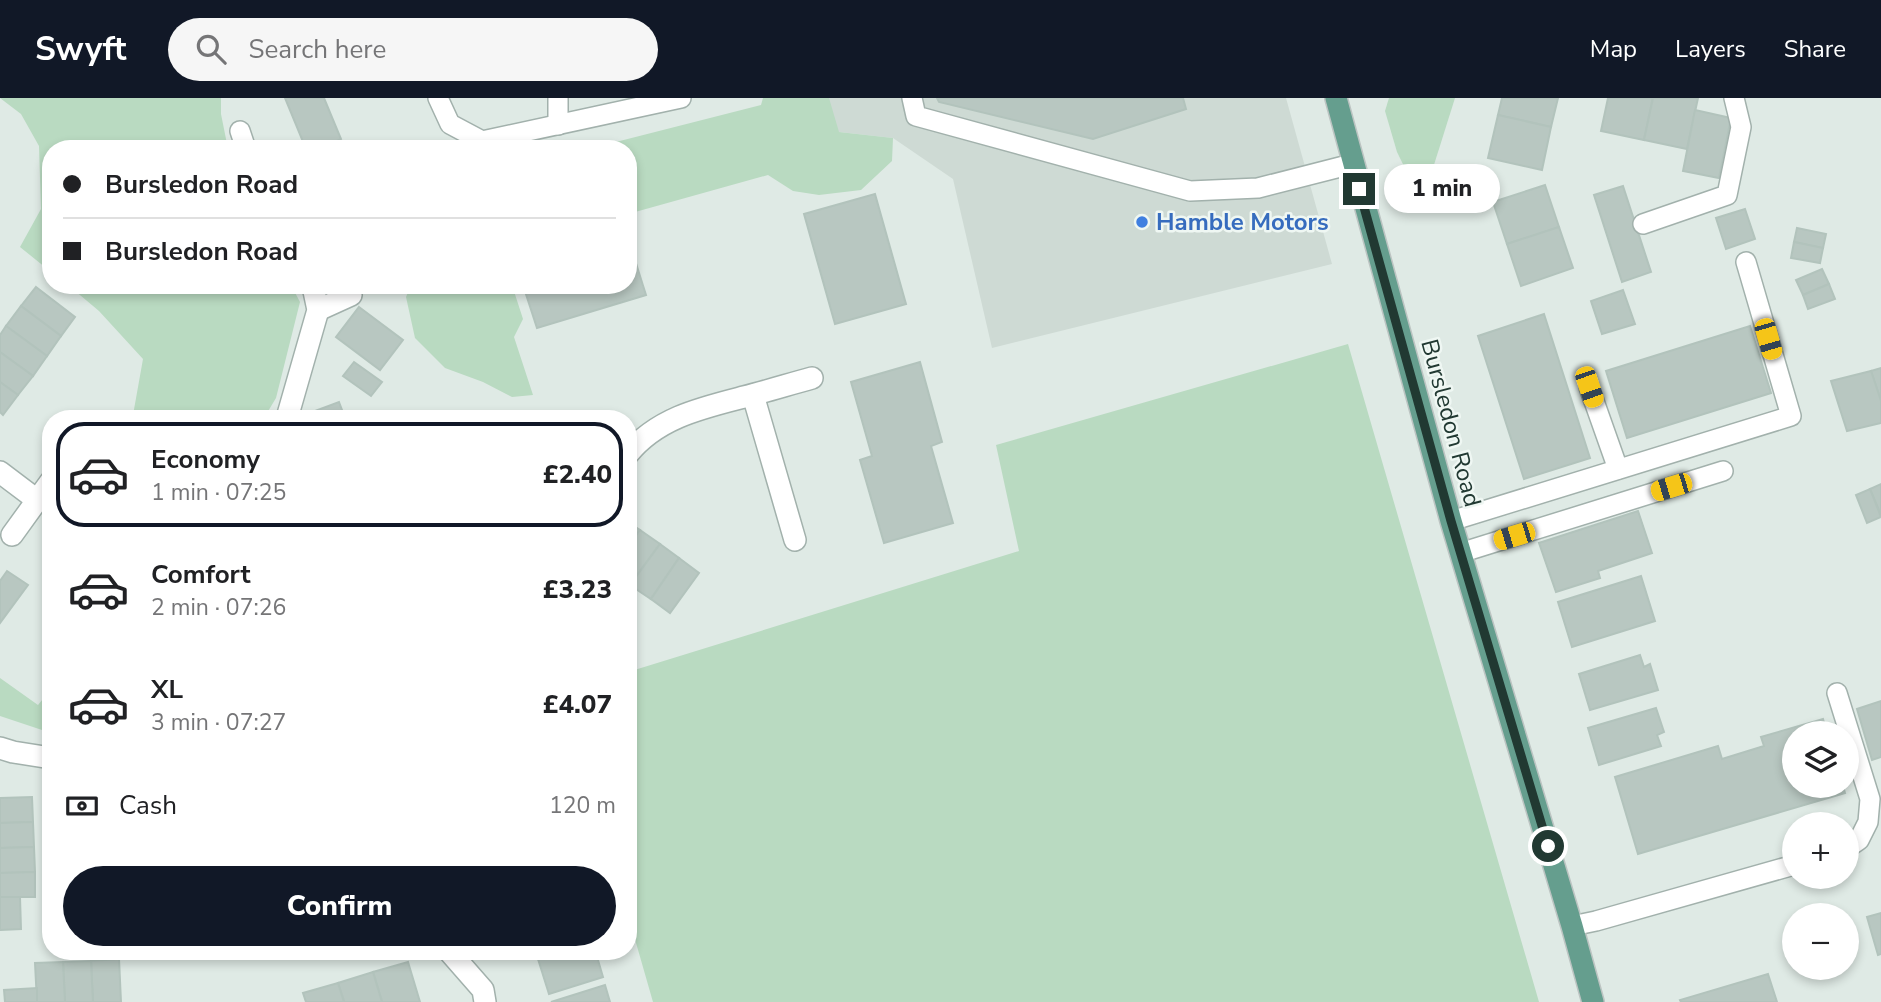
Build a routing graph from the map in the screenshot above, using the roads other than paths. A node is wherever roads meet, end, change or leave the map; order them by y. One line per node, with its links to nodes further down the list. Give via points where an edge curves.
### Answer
1 (438, 98): 8 (lane, via 450,124)
2 (558, 98): 7 (lane)
3 (681, 98): 7 (lane)
4 (912, 98): 10 (lane, via 916,116 1190,191 1258,188)
5 (1336, 98): 10 (main road, Bursledon Road)
6 (1734, 98): 11 (lane, via 1741,127 1727,195)
7 (558, 125): 9 (lane)
8 (480, 140)
9 (487, 140)
10 (1352, 164): 26 (main road, Bursledon Road)
11 (1643, 224)
12 (1746, 262): 21 (lane, via 1790,416)
13 (314, 294): 15 (street)
14 (351, 295): 15 (street)
15 (317, 310): 19 (street)
16 (812, 378): 18 (street)
17 (1589, 387): 21 (lane)
18 (753, 395): 20 (street, via 692,411); 28 (street)
19 (289, 410)
20 (637, 445)
21 (1618, 469): 26 (lane)
22 (1723, 471): 29 (lane)
23 (0, 472): 25 (street)
24 (42, 493): 25 (street)
25 (37, 500): 27 (street)
26 (1451, 521): 29 (main road, Bursledon Road)
27 (12, 535)
28 (795, 540)
29 (1461, 553): 35 (main road, Bursledon Road)
30 (1837, 693): 33 (lane, via 1870,799 1868,822)
31 (0, 748): 32 (street)
32 (42, 757)
33 (1859, 838)
34 (1782, 868): 35 (lane)
35 (1572, 926): 38 (main road, Bursledon Road)
36 (457, 960): 37 (street, via 483,990)
37 (485, 1002)
38 (1593, 1002)

